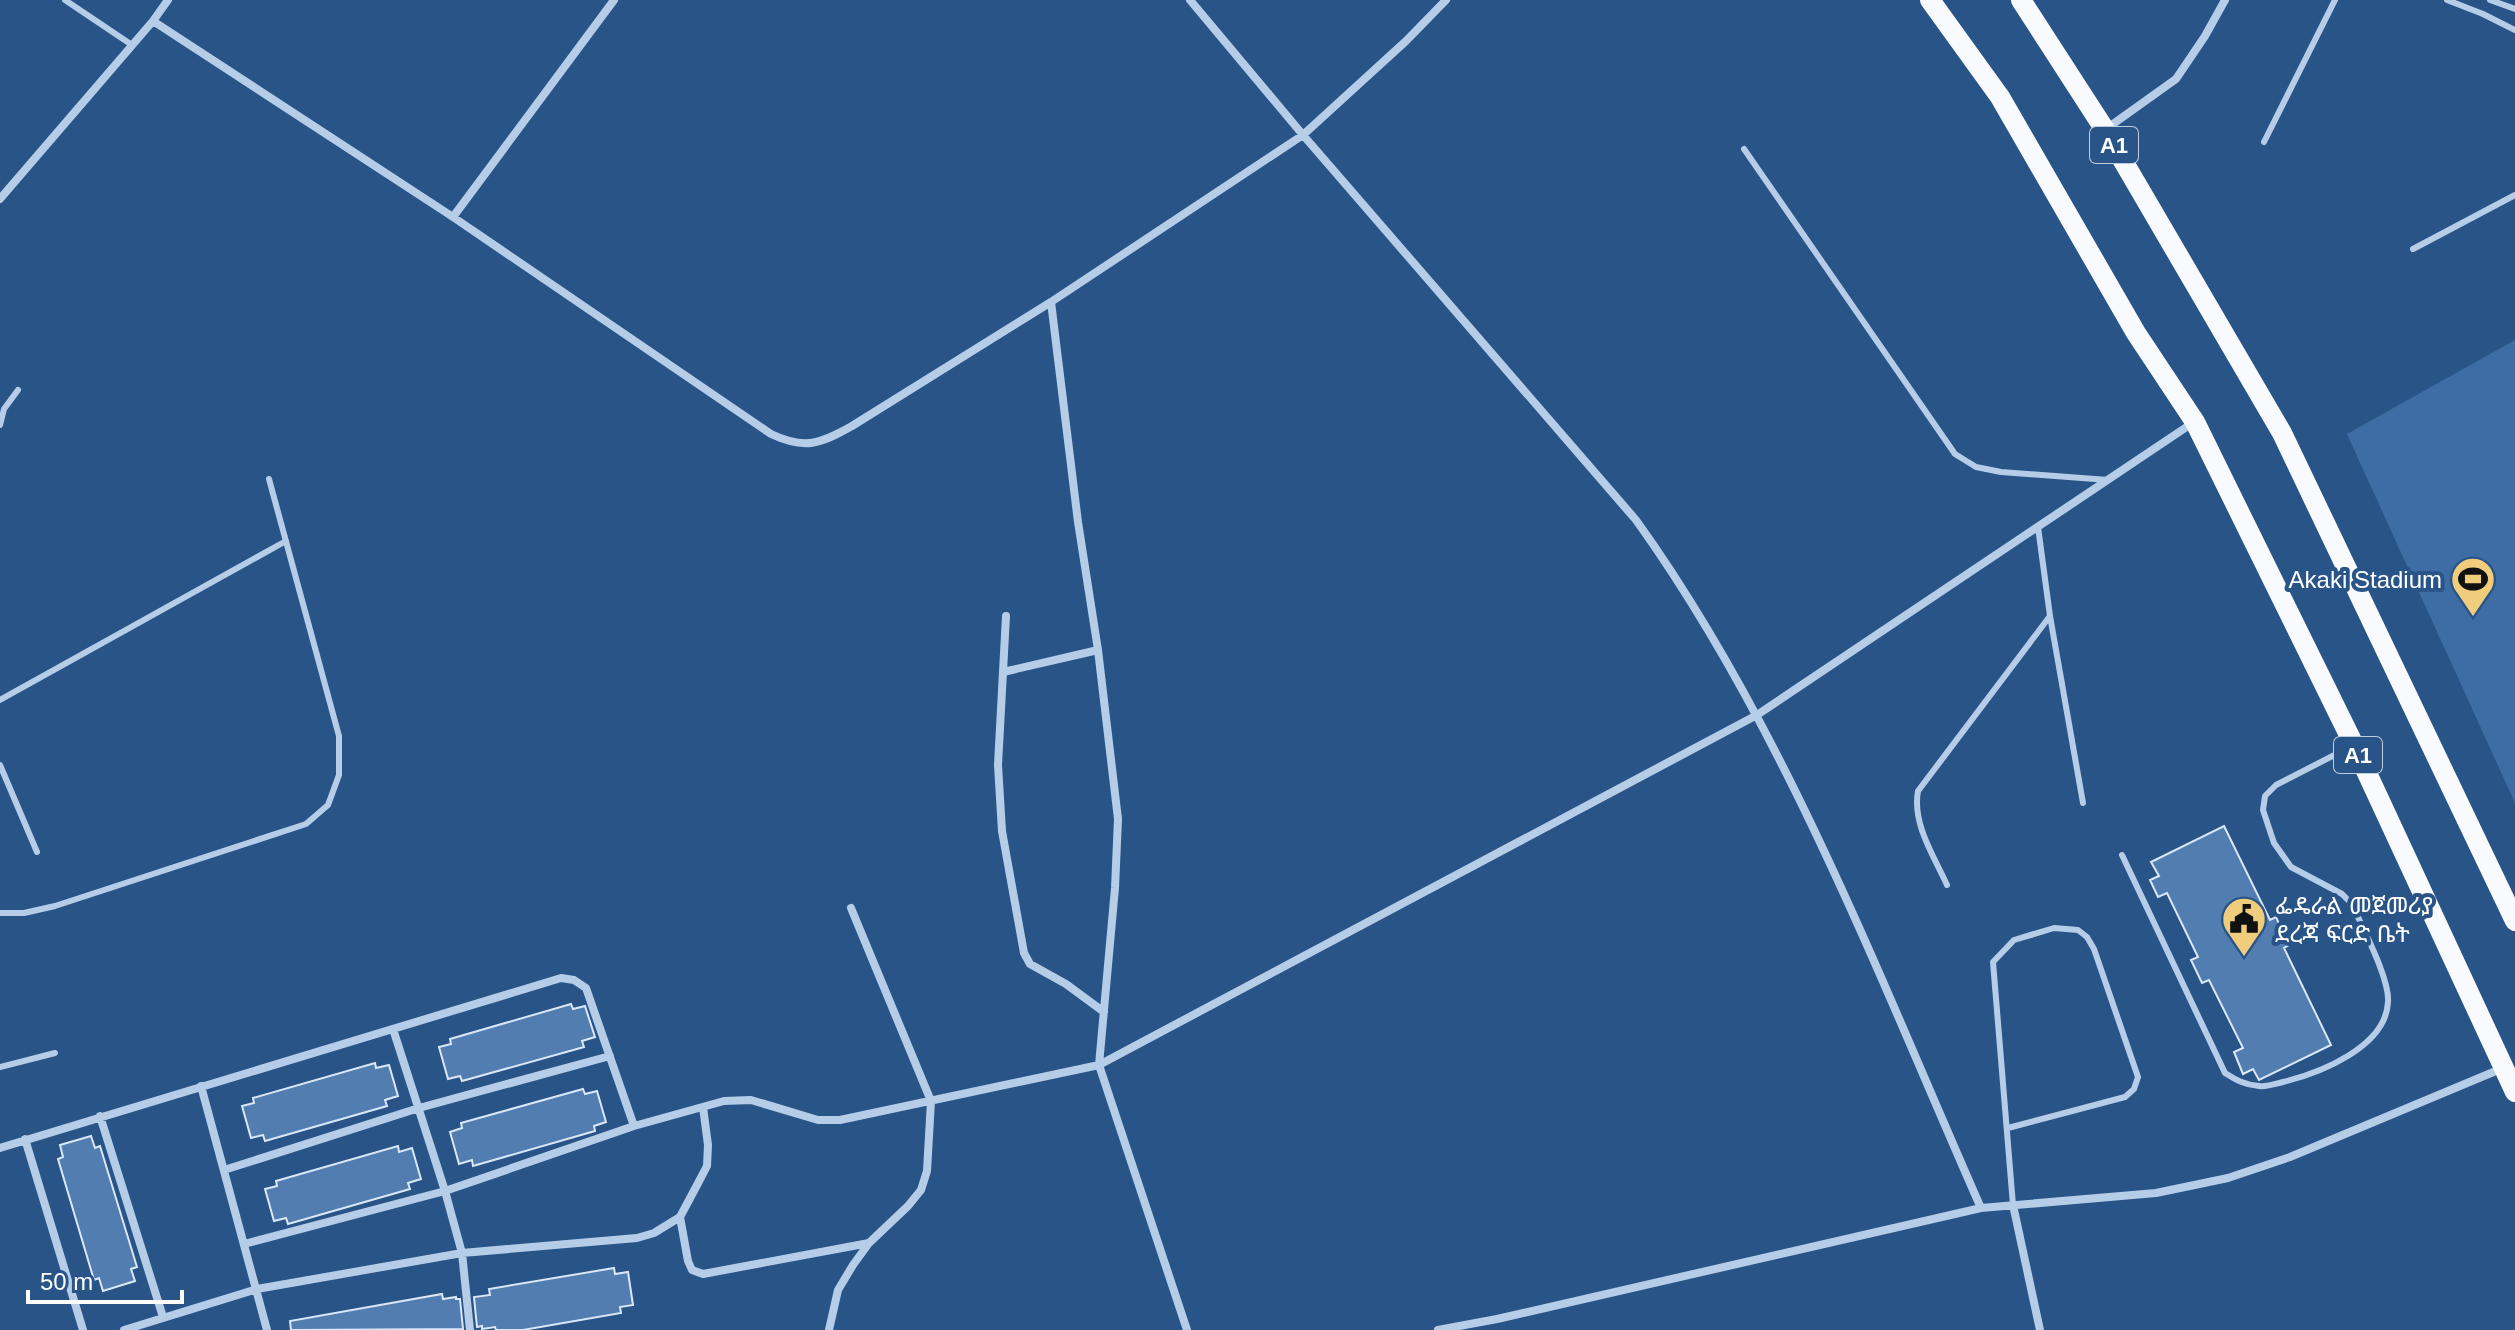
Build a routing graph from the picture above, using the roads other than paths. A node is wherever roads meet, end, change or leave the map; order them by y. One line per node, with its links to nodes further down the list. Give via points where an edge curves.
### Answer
1 (65, 0): 15 (lane)
2 (168, 0): 13 (street)
3 (614, 0): 22 (street)
4 (1190, 0): 17 (street)
5 (1446, 0): 17 (street)
6 (1930, 0): 26 (main road, A1, via 2000,97 2136,333)
7 (2021, 0): 16 (main road, A1)
8 (2225, 0): 16 (street, via 2176,79)
9 (2335, 0): 18 (lane)
10 (2447, 0): 14 (lane)
11 (2490, 0): 12 (lane)
12 (2515, 9)
13 (153, 21): 15 (street); 22 (street)
14 (2515, 30)
15 (132, 45): 21 (street)
16 (2105, 130): 47 (main road, A1, via 2282,433)
17 (1303, 135): 24 (street); 37 (street, via 1636,520)
18 (2264, 142)
19 (1744, 149): 29 (lane, via 1955,454 1976,467 2001,472)
20 (2515, 195): 23 (lane)
21 (0, 199)
22 (453, 217): 24 (street, via 792,444 830,438)
23 (2413, 249)
24 (1051, 302): 34 (street)
25 (18, 390): 27 (lane)
26 (2195, 422): 29 (street); 38 (main road, A1)
27 (0, 425)
28 (269, 479): 31 (lane)
29 (2108, 480): 30 (street)
30 (2038, 527): 33 (lane); 37 (street)
31 (286, 541): 36 (lane); 46 (lane, via 339,736 339,775 328,805 291,829 55,906)
32 (1006, 616): 35 (street)
33 (2050, 616): 41 (lane); 44 (lane, via 1918,791 1918,820)
34 (1098, 650): 35 (street); 48 (street, via 1118,819)
35 (1003, 672): 48 (street, via 998,765 1002,831 1024,953 1030,964)
36 (0, 700)
37 (1757, 715): 52 (street); 68 (street)
38 (2354, 745): 43 (lane, via 2276,785 2265,796 2263,810 2274,843 2291,867 2352,904 2388,989 2381,1026 2350,1057 2262,1087 2225,1073); 54 (main road, A1)
39 (0, 765): 40 (lane)
40 (4, 783): 42 (lane)
41 (2083, 803)
42 (37, 852)
43 (2122, 855)
44 (1947, 885)
45 (851, 908): 57 (street)
46 (0, 913)
47 (2515, 921)
48 (1104, 1012): 52 (street)
49 (393, 1029): 51 (street, via 561,978 586,988); 55 (street); 59 (street)
50 (55, 1053): 53 (lane)
51 (610, 1056): 59 (street); 61 (street)
52 (1099, 1065): 57 (street); 81 (street)
53 (0, 1067)
54 (2504, 1067): 56 (main road, A1); 67 (street, via 2228,1178 2156,1193)
55 (201, 1086): 60 (street); 65 (street)
56 (2515, 1092)
57 (931, 1101): 58 (street, via 829,1120 751,1100); 70 (street, via 921,1190)
58 (703, 1107): 61 (street); 69 (street, via 707,1166)
59 (419, 1108): 65 (street); 66 (street)
60 (100, 1116): 63 (street); 74 (street)
61 (634, 1126): 66 (street)
62 (2008, 1128): 62 (lane, via 2125,1097 2134,1089 2138,1077 2094,949 2078,930 2054,928 2014,940 1993,962); 67 (lane)
63 (25, 1139): 64 (street); 76 (street)
64 (0, 1148)
65 (224, 1170): 71 (street)
66 (445, 1191): 71 (street); 72 (street)
67 (2013, 1205): 68 (street); 84 (street)
68 (1981, 1208): 75 (street)
69 (680, 1217): 70 (street, via 688,1261 692,1270 703,1274); 72 (street, via 637,1238)
70 (869, 1243): 80 (street, via 838,1290)
71 (244, 1244): 73 (street)
72 (462, 1253): 73 (street); 79 (street)
73 (257, 1289): 74 (street); 78 (street)
74 (163, 1317): 77 (street)
75 (1497, 1319): 82 (street); 83 (street)
76 (83, 1330)
77 (124, 1330)
78 (267, 1330)
79 (470, 1330)
80 (829, 1330)
81 (1187, 1330)
82 (1438, 1330)
83 (1499, 1330)
84 (2040, 1330)

